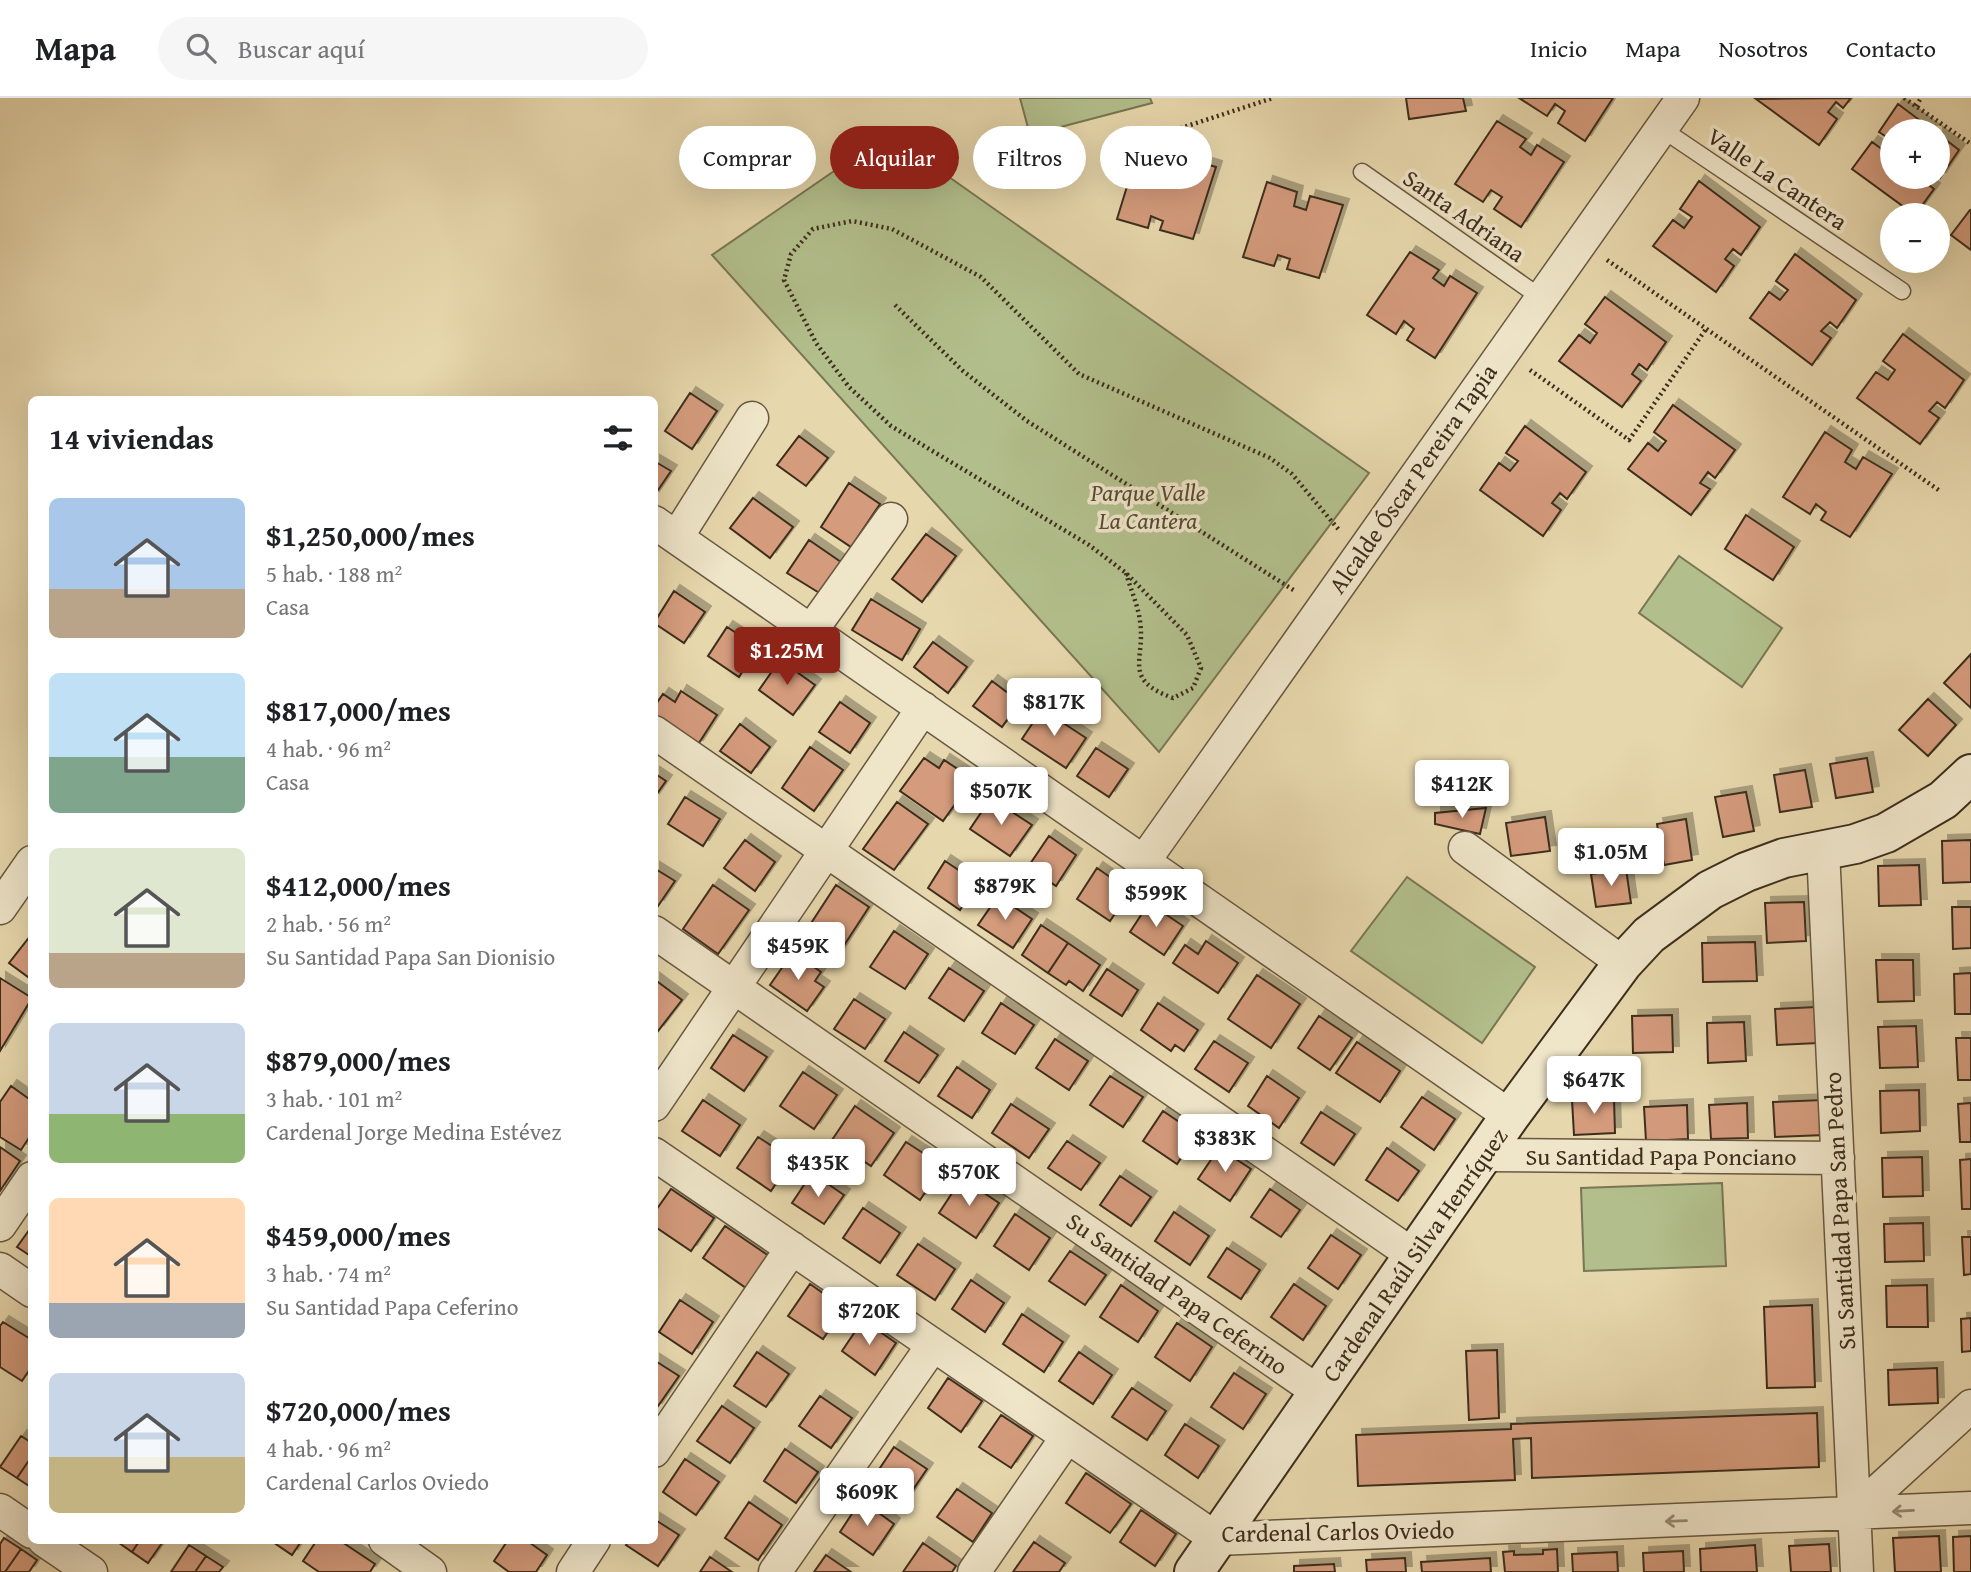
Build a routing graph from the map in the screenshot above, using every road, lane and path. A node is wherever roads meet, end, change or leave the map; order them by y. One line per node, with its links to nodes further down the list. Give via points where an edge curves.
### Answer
1 (1273, 98): 6 (path)
2 (1683, 98): 7 (street, Alcalde Óscar Pereira Tapia)
3 (1904, 98): 5 (path)
4 (1921, 98): 5 (path)
5 (1916, 106): 8 (path)
6 (1187, 126)
7 (1661, 129): 11 (lane, Valle La Cantera); 12 (street, Alcalde Óscar Pereira Tapia)
8 (1971, 144)
9 (1362, 172): 12 (lane, Santa Adriana)
10 (1604, 258): 14 (path)
11 (1902, 291)
12 (1540, 297): 20 (street, Alcalde Óscar Pereira Tapia)
13 (895, 305): 22 (path, via 963,371 1027,421)
14 (1706, 329): 15 (path, via 1629,440); 17 (path)
15 (1526, 368)
16 (752, 418): 19 (street)
17 (1940, 491)
18 (891, 519): 23 (street)
19 (666, 529): 23 (street)
20 (1360, 555): 21 (path, via 1292,474 1246,445 1079,374 981,277 892,229 852,221 813,229 791,254 784,280 816,343 849,387 891,426 1089,545); 22 (street, Alcalde Óscar Pereira Tapia)
21 (1126, 573): 21 (path, via 1187,635 1201,668 1193,688 1173,698 1153,690 1139,670 1141,622)
22 (1322, 608): 30 (street, Alcalde Óscar Pereira Tapia)
23 (811, 631): 24 (street)
24 (923, 708): 29 (street); 30 (street)
25 (658, 735): 29 (street)
26 (1971, 774): 28 (street, Cardenal Raúl Silva Henríquez, via 1916,818 1856,844)
27 (1465, 848): 34 (street)
28 (1823, 850): 34 (street, Cardenal Raúl Silva Henríquez, via 1784,858 1710,890 1649,935); 39 (street, Su Santidad Papa San Pedro)
29 (827, 851): 35 (street); 44 (street)
30 (1144, 861): 37 (street)
31 (28, 868): 32 (street)
32 (0, 908)
33 (658, 935): 35 (street, Su Santidad Papa Ceferino)
34 (1623, 963): 37 (street, Cardenal Raúl Silva Henríquez)
35 (734, 986): 36 (street); 48 (street, Su Santidad Papa Ceferino)
36 (658, 1099)
37 (1510, 1116): 38 (street, Cardenal Raúl Silva Henríquez)
38 (1484, 1155): 39 (street, Su Santidad Papa Ponciano); 44 (street, Cardenal Raúl Silva Henríquez)
39 (1838, 1158): 54 (street, Su Santidad Papa San Pedro)
40 (658, 1159): 43 (street, Cardenal Carlos Oviedo)
41 (28, 1184): 42 (street)
42 (0, 1225)
43 (792, 1248): 47 (street, Cardenal Carlos Oviedo); 51 (street)
44 (1413, 1255): 48 (street, Cardenal Raúl Silva Henríquez)
45 (0, 1269): 46 (street)
46 (28, 1288)
47 (933, 1345): 50 (street, Cardenal Carlos Oviedo); 63 (street)
48 (1320, 1393): 56 (street, Cardenal Raúl Silva Henríquez)
49 (1971, 1406): 54 (street)
50 (1067, 1437): 56 (street, Cardenal Carlos Oviedo); 64 (street)
51 (658, 1445)
52 (1971, 1508): 54 (street, Cardenal Carlos Oviedo, one-way to 54)
53 (0, 1510): 55 (street)
54 (1854, 1513): 56 (street, Cardenal Carlos Oviedo, one-way to 56); 66 (street, Su Santidad Papa San Pedro)
55 (28, 1529)
56 (1217, 1539): 65 (street, Cardenal Raúl Silva Henríquez)
57 (49, 1544): 60 (street)
58 (395, 1544): 61 (street)
59 (591, 1544): 62 (street)
60 (78, 1568)
61 (430, 1572)
62 (573, 1572)
63 (775, 1572)
64 (974, 1572)
65 (1194, 1572)
66 (1857, 1572)

